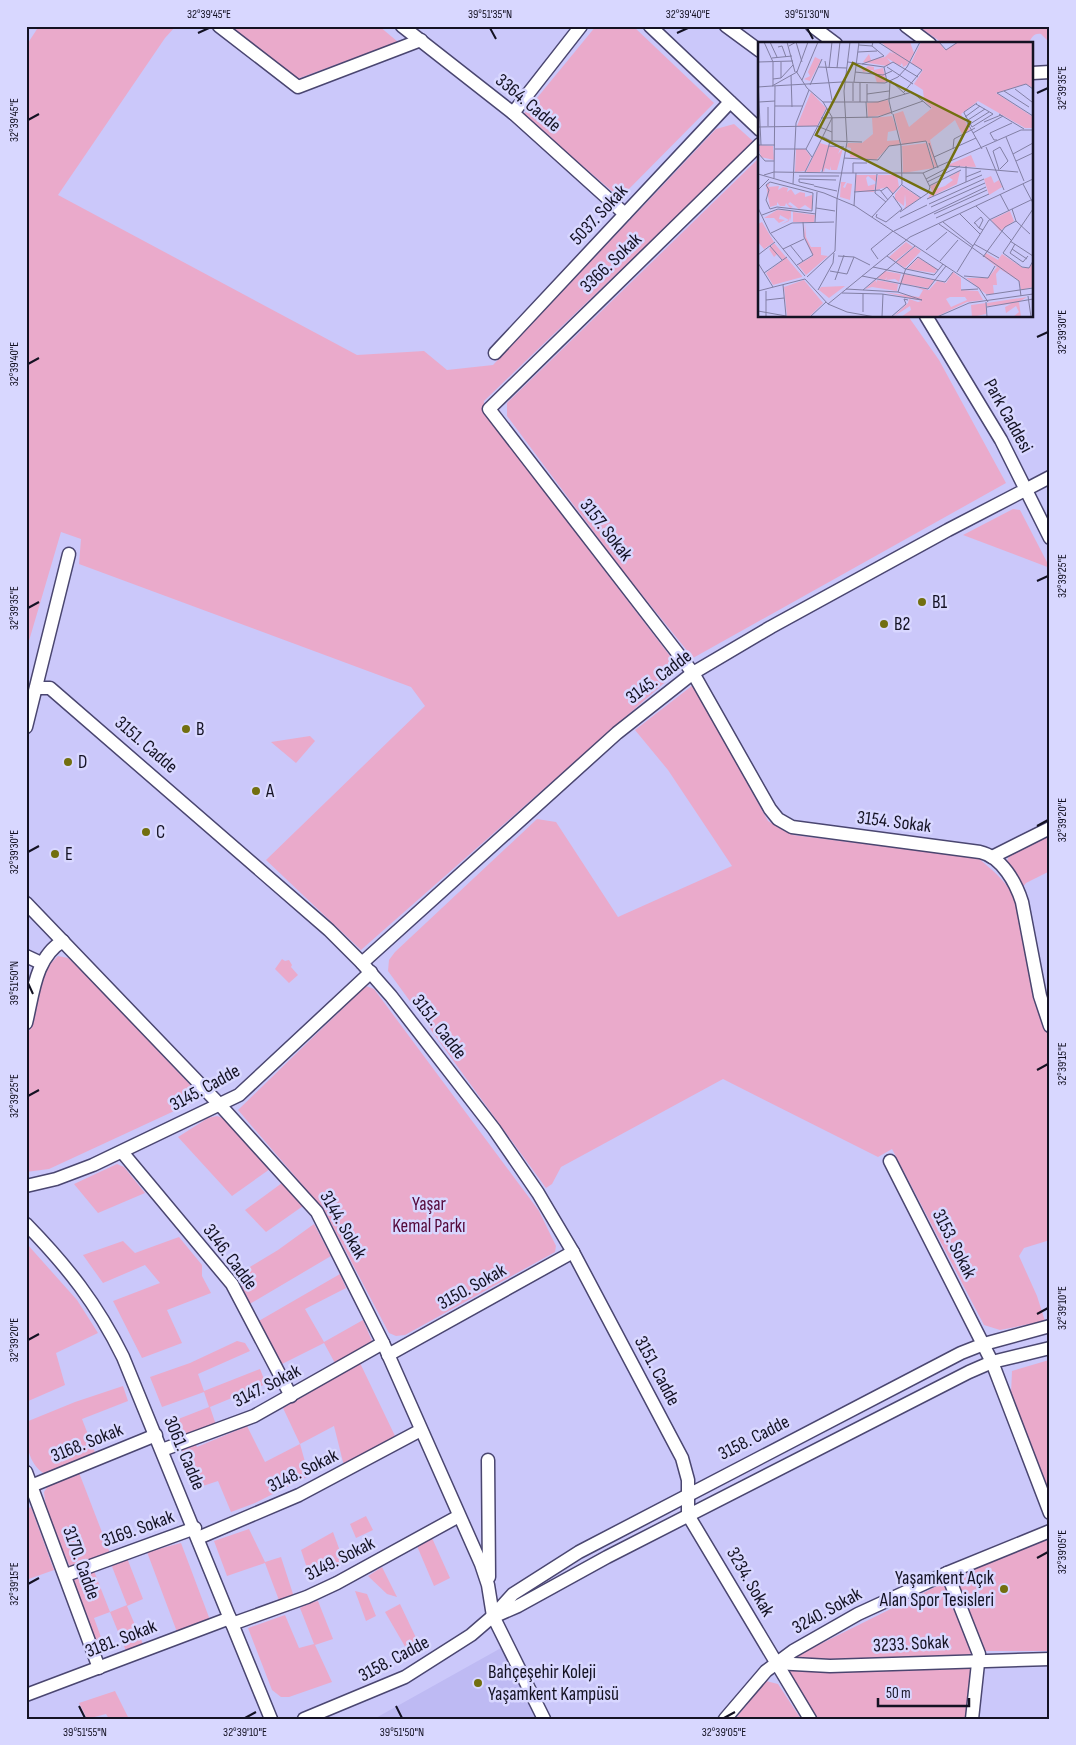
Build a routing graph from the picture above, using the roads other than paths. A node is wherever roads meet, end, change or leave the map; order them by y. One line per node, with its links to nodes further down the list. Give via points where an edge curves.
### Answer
1 (219, 26): 8 (street, via 298,87)
2 (581, 26): 15 (street)
3 (650, 26): 14 (street)
4 (726, 26): 11 (street)
5 (812, 26): 9 (street)
6 (906, 26): 10 (street)
7 (408, 28): 8 (street, 3364. Cadde)
8 (421, 40): 15 (street, 3364. Cadde)
9 (833, 42)
10 (927, 42)
11 (758, 50)
12 (1034, 72): 13 (street)
13 (1050, 72)
14 (730, 102): 16 (street); 18 (street, 5037. Sokak)
15 (513, 114): 18 (street, 3364. Cadde)
16 (758, 128)
17 (758, 146): 21 (street, 3366. Sokak)
18 (625, 214): 20 (street, 5037. Sokak)
19 (927, 318): 23 (street, Park Caddesi, via 959,367)
20 (495, 353)
21 (490, 409): 26 (street, 3157. Sokak)
22 (1050, 477): 23 (street, 3145. Cadde)
23 (1026, 488): 24 (street, Park Caddesi); 26 (street, 3145. Cadde, via 771,627)
24 (1050, 538)
25 (69, 554): 27 (street)
26 (694, 673): 30 (street, 3154. Sokak, via 770,809 785,824 980,852); 35 (street, 3145. Cadde, via 617,733)
27 (36, 688): 28 (street); 35 (street, 3151. Cadde, via 50,688 116,744 323,925)
28 (26, 727)
29 (1050, 828): 30 (street)
30 (992, 857): 37 (street, via 1020,895 1040,996)
31 (26, 903): 32 (street, 3144. Sokak)
32 (63, 942): 34 (street, via 49,951); 38 (street, 3144. Sokak)
33 (26, 956): 34 (street)
34 (42, 963): 36 (street)
35 (366, 968): 38 (street, 3145. Cadde, via 247,1089); 43 (street, 3151. Cadde, via 499,1136)
36 (26, 1023)
37 (1050, 1026)
38 (220, 1105): 39 (street, 3145. Cadde); 47 (street, 3144. Sokak, via 317,1212)
39 (122, 1152): 41 (street, 3145. Cadde, via 75,1172); 49 (street, 3146. Cadde, via 232,1284)
40 (890, 1162): 45 (street, 3153. Sokak)
41 (26, 1186)
42 (27, 1225): 51 (street, 3061. Cadde, via 70,1271 98,1310 123,1357)
43 (573, 1252): 47 (street, 3150. Sokak); 56 (street, 3151. Cadde, via 682,1458)
44 (1050, 1326): 45 (street, 3158. Cadde)
45 (984, 1344): 48 (street, 3153. Sokak); 56 (street, 3158. Cadde)
46 (1050, 1348): 48 (street, 3158. Cadde)
47 (385, 1349): 49 (street, 3147. Sokak); 50 (street, 3144. Sokak)
48 (992, 1362): 57 (street, 3153. Sokak); 58 (street, 3158. Cadde)
49 (291, 1396): 52 (street, 3147. Sokak, via 244,1420)
50 (421, 1430): 59 (street, 3144. Sokak); 61 (street, 3148. Sokak, via 290,1500)
51 (156, 1435): 52 (street, 3061. Cadde); 55 (street, 3168. Sokak)
52 (162, 1450): 61 (street, 3061. Cadde)
53 (488, 1460): 64 (street)
54 (26, 1472): 55 (street, 3170. Cadde)
55 (32, 1486): 63 (street, 3170. Cadde)
56 (688, 1493): 58 (street, 3151. Cadde); 65 (street, 3158. Cadde, via 536,1578 512,1594)
57 (1050, 1513)
58 (688, 1514): 65 (street, 3158. Cadde, via 518,1606); 69 (street, 3234. Sokak)
59 (459, 1516): 64 (street, 3144. Sokak, via 484,1572); 66 (street, 3149. Sokak, via 307,1597)
60 (1050, 1530): 62 (street, 3240. Sokak)
61 (196, 1533): 63 (street, 3169. Sokak); 66 (street, 3061. Cadde)
62 (947, 1573): 68 (street, via 977,1647); 69 (street, 3240. Sokak, via 858,1614)
63 (66, 1575): 70 (street, 3170. Cadde)
64 (489, 1592): 65 (street, 3144. Sokak)
65 (493, 1616): 73 (street, 3158. Cadde, via 446,1653 405,1677); 74 (street, 3144. Sokak)
66 (231, 1621): 70 (street, 3181. Sokak); 72 (street, 3061. Cadde)
67 (1050, 1659): 68 (street, 3233. Sokak)
68 (979, 1660): 69 (street, 3233. Sokak, via 830,1666); 77 (street)
69 (775, 1663): 75 (street, 3240. Sokak); 76 (street, 3234. Sokak)
70 (99, 1668): 71 (street, 3181. Sokak)
71 (26, 1695)
72 (271, 1719)
73 (304, 1719)
74 (544, 1719)
75 (725, 1719)
76 (810, 1719)
77 (972, 1719)

